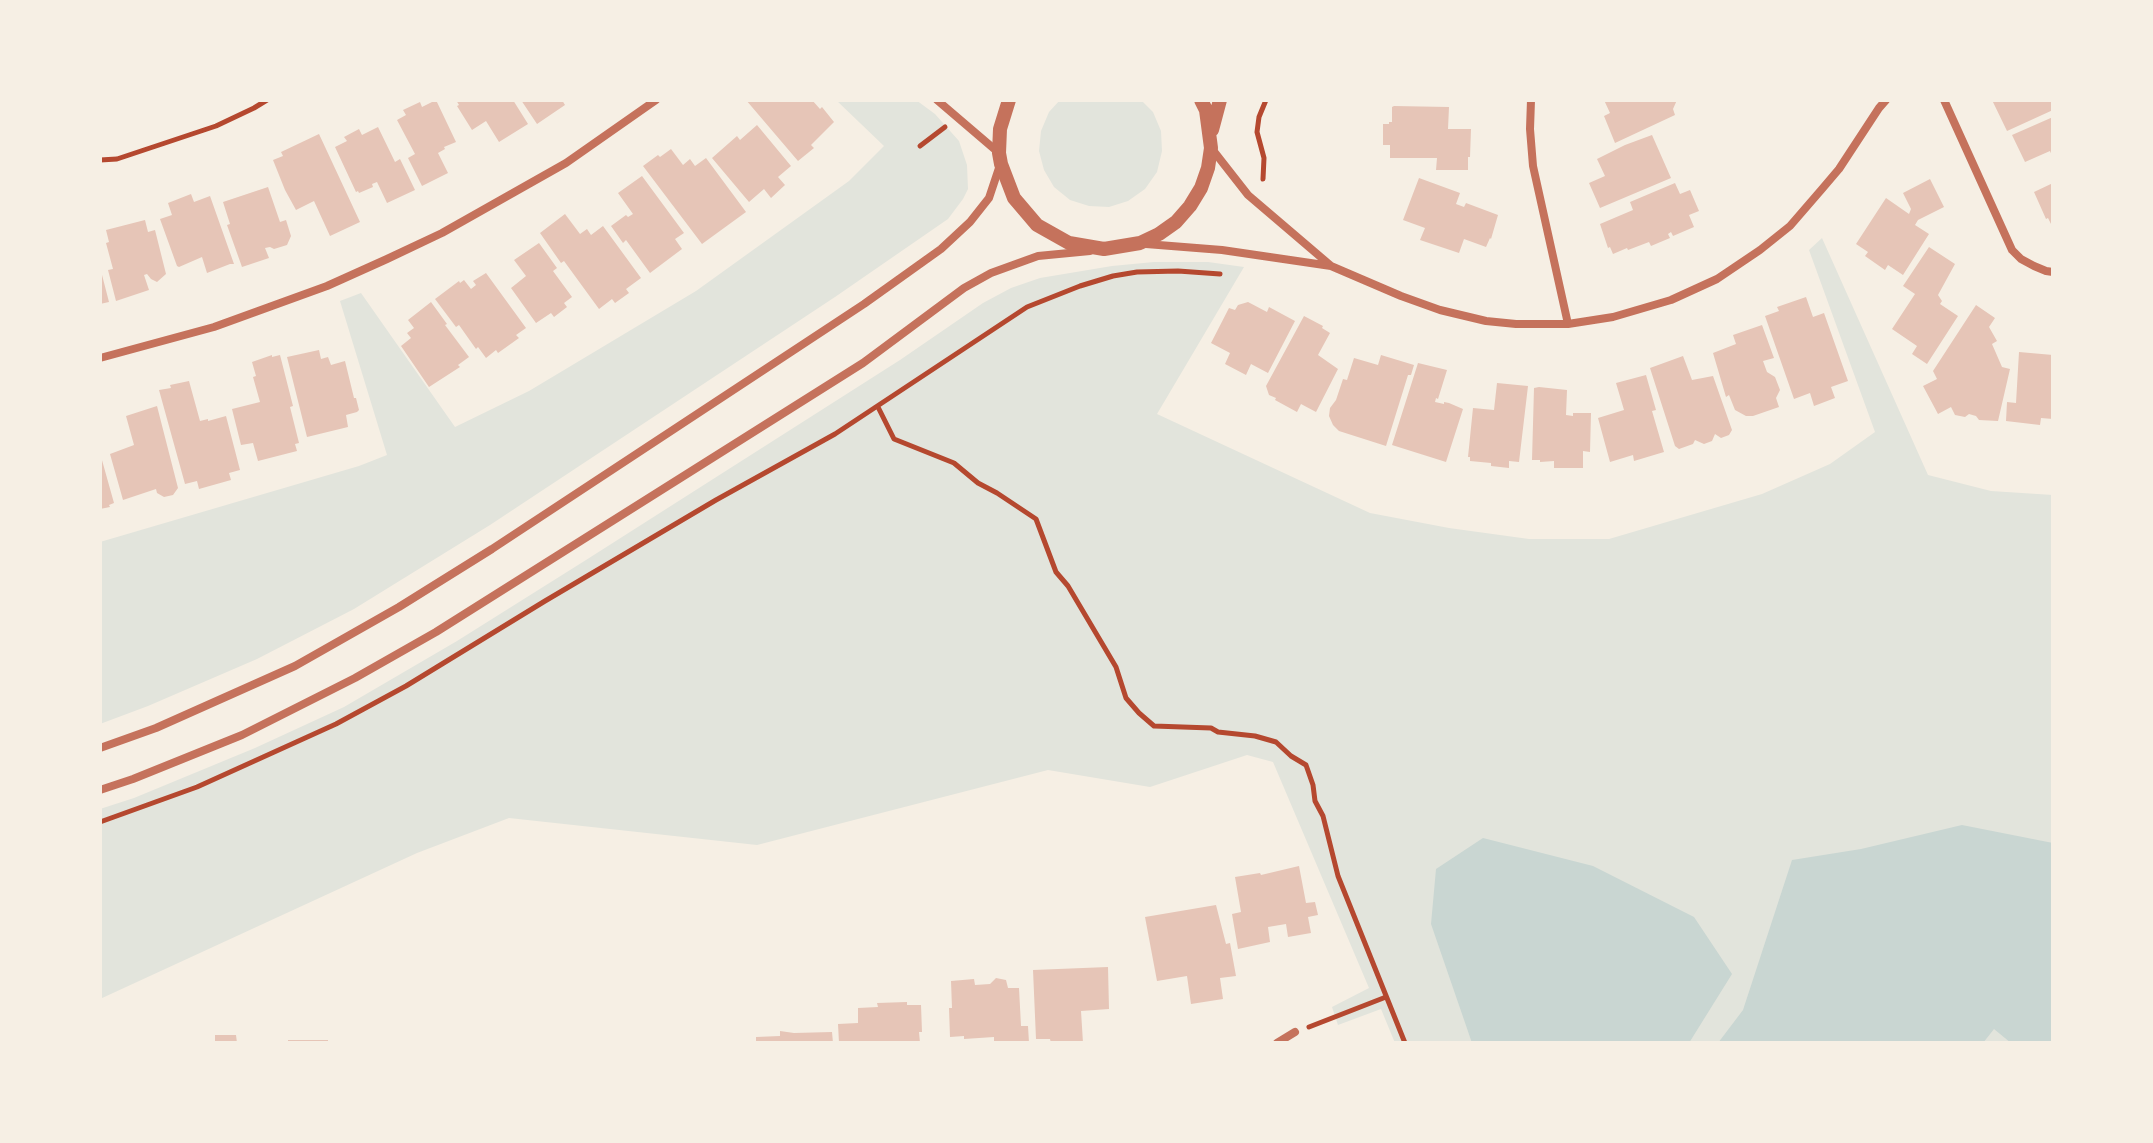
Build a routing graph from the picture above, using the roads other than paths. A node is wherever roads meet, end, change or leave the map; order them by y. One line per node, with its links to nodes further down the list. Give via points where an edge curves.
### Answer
1 (656, 100): 16 (street, via 566,163 401,253 214,327)
2 (937, 100): 10 (street)
3 (1009, 100): 10 (street, via 1000,129)
4 (1201, 100): 9 (street)
5 (1220, 100): 9 (street)
6 (1531, 100): 15 (street, via 1533,166)
7 (1886, 100): 15 (street, via 1839,169 1790,226 1760,250 1717,279 1671,300)
8 (1944, 100): 14 (street, via 2012,250)
9 (1211, 141): 11 (street, via 1204,178 1190,206 1176,222); 13 (street, via 1248,195)
10 (1000, 158): 12 (street, via 1014,198 1037,225 1069,243); 17 (street, via 989,198 941,249 492,549 295,666)
11 (1140, 243): 12 (street); 13 (street)
12 (1104, 249): 18 (street, via 1038,256 991,273 863,363 396,655 242,735)
13 (1331, 266): 15 (street, via 1440,310 1486,321)
14 (2053, 272)
15 (1568, 324)
16 (100, 358)
17 (100, 748)
18 (100, 790)
19 (1295, 1032): 20 (street)
20 (1277, 1043)

